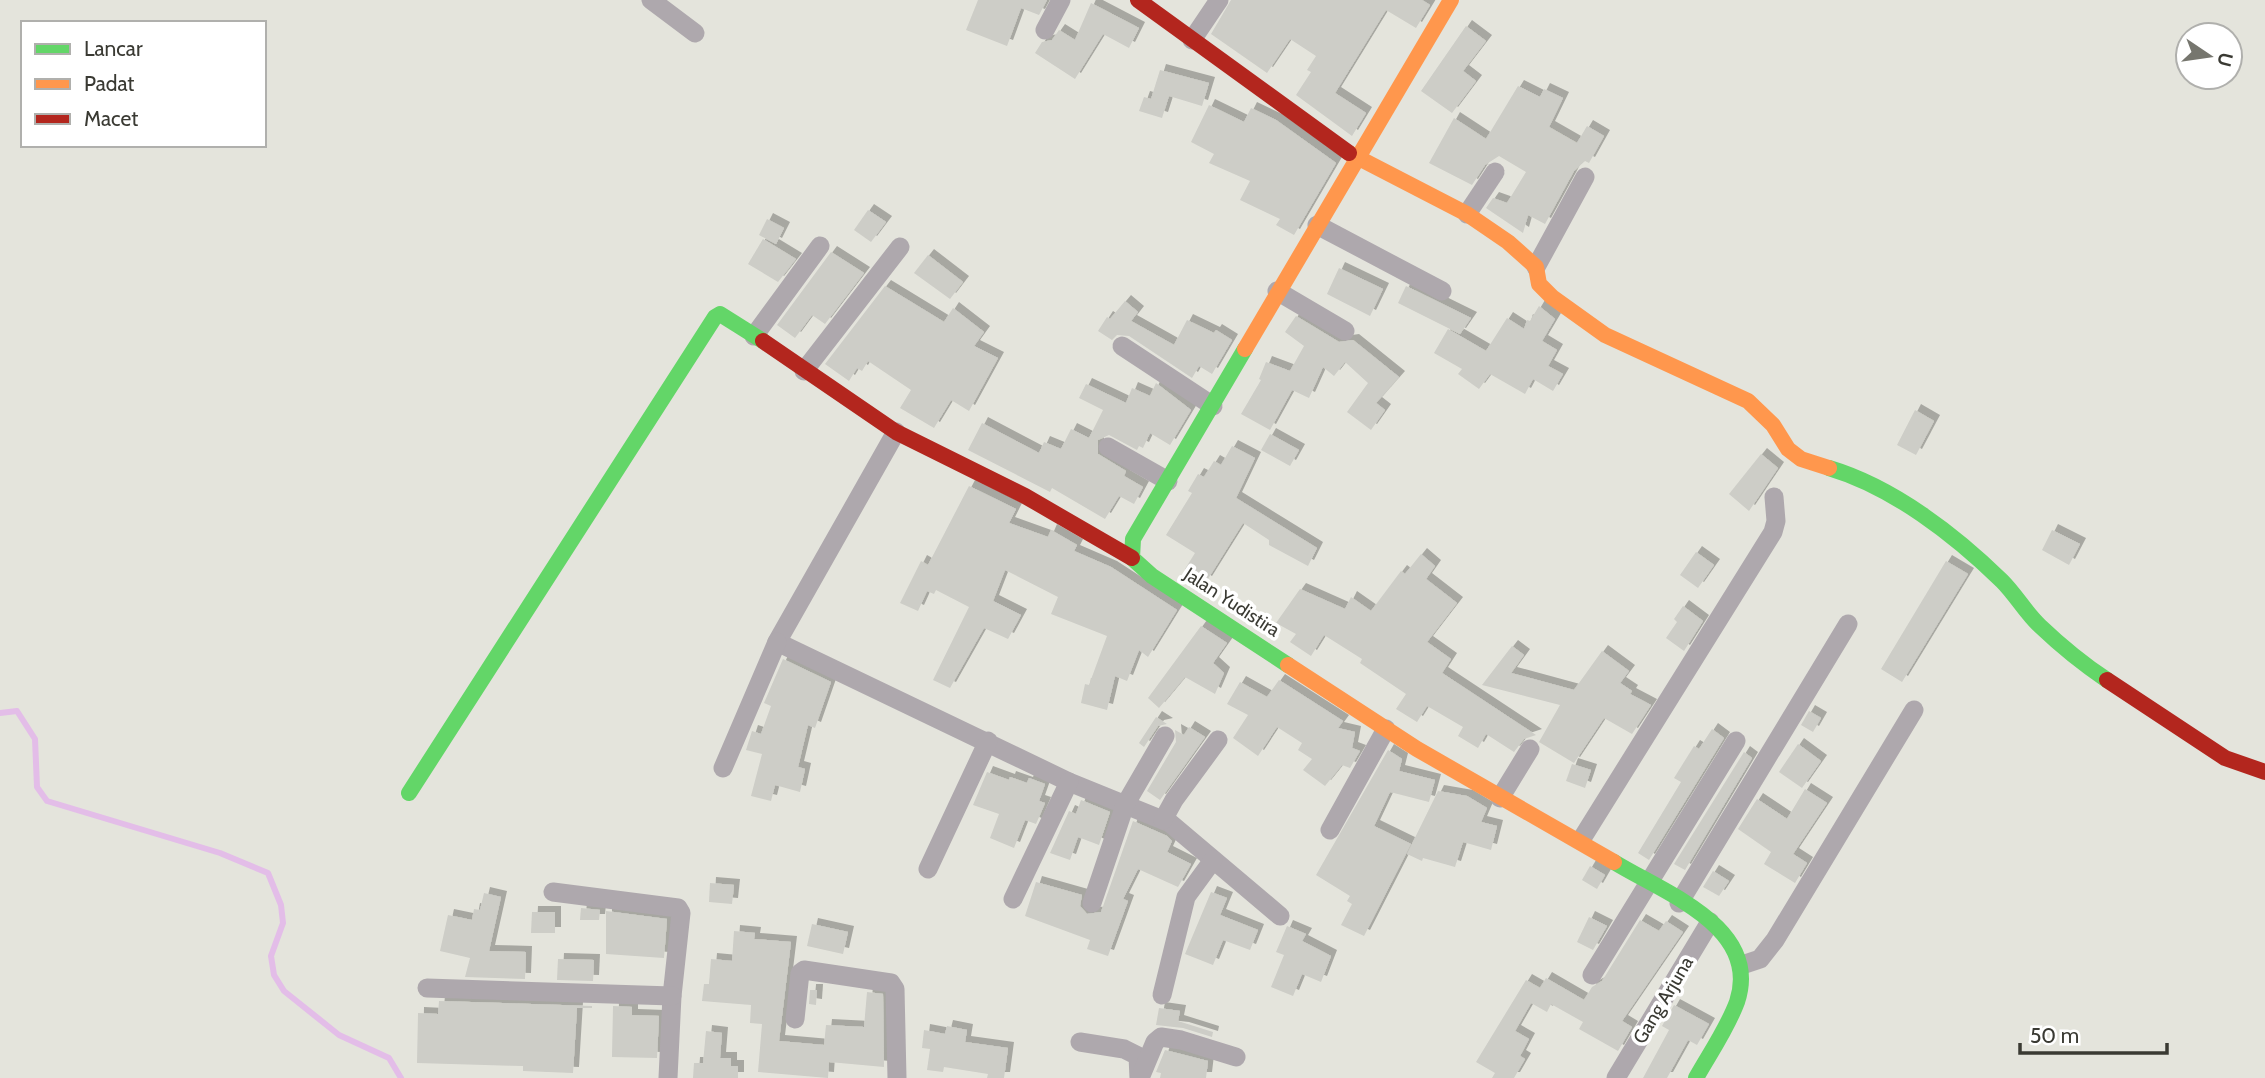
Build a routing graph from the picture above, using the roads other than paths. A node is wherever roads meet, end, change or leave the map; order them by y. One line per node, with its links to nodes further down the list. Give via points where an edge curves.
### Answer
1 (651, 0): 7 (street)
2 (1061, 0): 6 (street)
3 (1138, 0): 8 (street)
4 (1219, 0): 8 (street)
5 (1451, 0): 9 (street)
6 (1045, 30)
7 (695, 33)
8 (1192, 40): 9 (street)
9 (1356, 158): 12 (street); 13 (street)
10 (1495, 172): 12 (street)
11 (1585, 177): 16 (street)
12 (1467, 214): 16 (street)
13 (1317, 225): 17 (street); 18 (street)
14 (820, 246): 20 (street)
15 (900, 247): 22 (street)
16 (1536, 267): 39 (street, via 1539,284 1552,297 1605,335 1748,401 1801,458 1882,492 1937,526 2003,582 2039,625 2084,665 2225,758)
17 (1277, 291): 19 (street); 23 (street)
18 (1443, 291)
19 (1345, 331)
20 (754, 336): 22 (street, Jalan Yudistira); 41 (street, Jalan Yudistira, via 727,316 715,317)
21 (1122, 346): 23 (street)
22 (804, 371): 24 (street, Jalan Yudistira)
23 (1213, 406): 26 (street)
24 (896, 432): 28 (street, Jalan Yudistira, via 1025,496); 30 (street)
25 (1108, 447): 26 (street)
26 (1168, 481): 28 (street, via 1133,539)
27 (1774, 497): 46 (street, via 1773,532)
28 (1132, 558): 32 (street, Jalan Yudistira, via 1152,576)
29 (1848, 625): 52 (street)
30 (777, 642): 35 (street); 38 (street)
31 (1914, 710): 56 (street, via 1775,940 1760,959)
32 (1386, 729): 42 (street, Jalan Yudistira); 45 (street)
33 (1166, 736): 43 (street)
34 (1219, 740): 44 (street)
35 (988, 741): 40 (street); 48 (street)
36 (1736, 741): 49 (street)
37 (1530, 749): 42 (street)
38 (723, 768)
39 (2265, 772)
40 (1069, 782): 43 (street); 51 (street)
41 (410, 793)
42 (1500, 798): 46 (street, Jalan Yudistira)
43 (1125, 805): 44 (street); 53 (street)
44 (1163, 820): 47 (street)
45 (1330, 830)
46 (1581, 840): 49 (street, Jalan Yudistira)
47 (1213, 860): 54 (street); 59 (street, via 1186,897)
48 (928, 869)
49 (1648, 883): 52 (street, Jalan Yudistira); 57 (street)
50 (553, 892): 60 (street, via 678,908)
51 (1013, 899)
52 (1679, 903): 55 (street, Jalan Yudistira)
53 (1092, 904)
54 (1280, 916)
55 (1710, 922): 56 (street, Jalan Yudistira, via 1730,939); 67 (street, Gang Arjuna)
56 (1742, 965): 68 (street, via 1738,996)
57 (1592, 975)
58 (427, 988): 60 (street)
59 (1162, 995)
60 (672, 996): 64 (street)
61 (795, 1020): 65 (street, via 800,972 804,970 891,983 895,989)
62 (1080, 1042): 66 (street, via 1124,1049 1138,1056)
63 (1236, 1057): 66 (street, via 1161,1037)
64 (668, 1078)
65 (897, 1078)
66 (1140, 1078)
67 (1616, 1078)
68 (1696, 1078)

